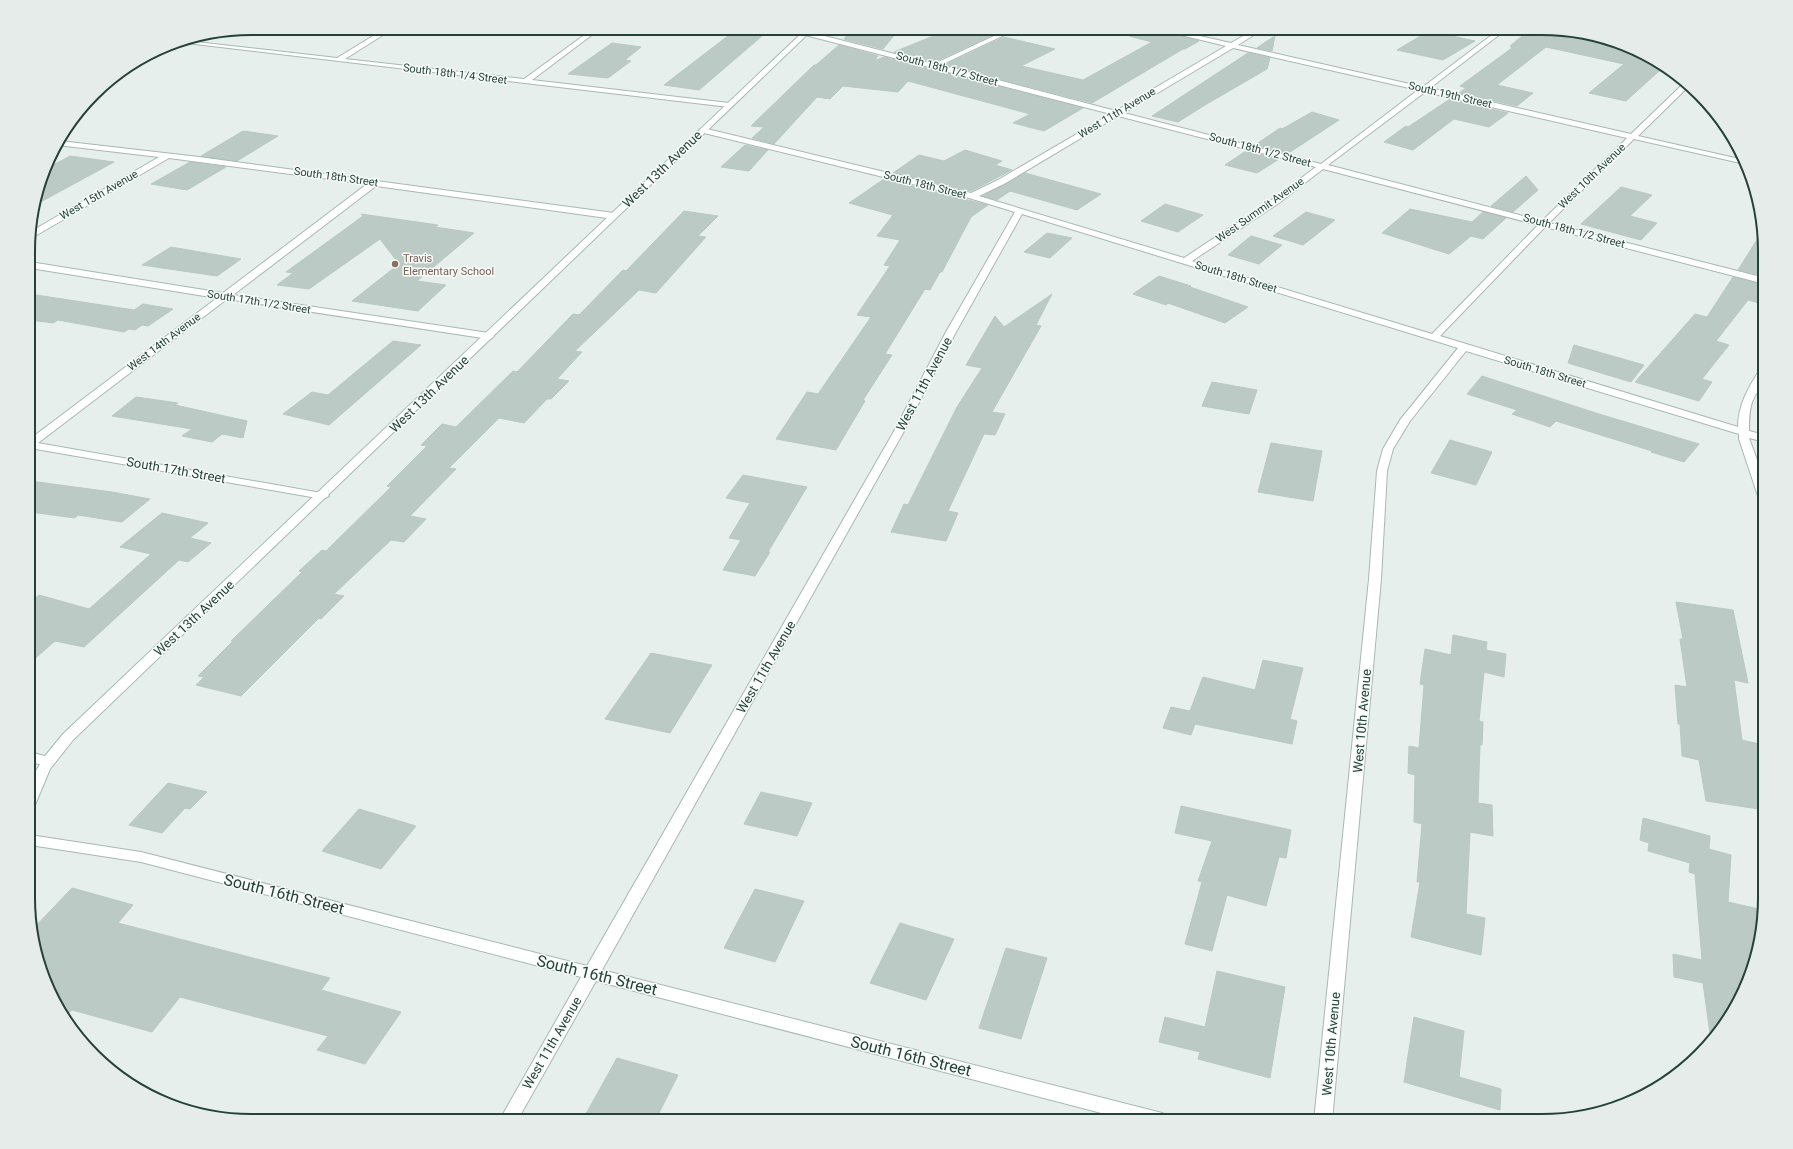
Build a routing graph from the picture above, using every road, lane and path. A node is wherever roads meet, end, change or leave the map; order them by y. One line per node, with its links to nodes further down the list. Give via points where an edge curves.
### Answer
1 (379, 35): 11 (street)
2 (589, 35): 13 (street)
3 (804, 35): 16 (street, West 13th Avenue)
4 (822, 35): 12 (street, South 18th 1/2 Street)
5 (1001, 35): 12 (street)
6 (1187, 35): 10 (street, South 19th Street)
7 (1250, 35): 10 (street, West 11th Avenue)
8 (1496, 35): 15 (street, West Summit Avenue)
9 (191, 43): 11 (street, South 18th 1/4 Street)
10 (1232, 45): 15 (street, South 19th Street); 17 (street, West 11th Avenue)
11 (338, 60): 13 (street, South 18th 1/4 Street)
12 (934, 66): 17 (street, South 18th 1/2 Street)
13 (525, 82): 16 (street, South 18th 1/4 Street)
14 (1683, 88): 19 (street, West 10th Avenue)
15 (1424, 89): 19 (street, South 19th Street); 23 (street, West Summit Avenue)
16 (729, 106): 18 (street, West 13th Avenue)
17 (1117, 113): 23 (street, South 18th 1/2 Street); 25 (street, West 11th Avenue, via 1001,182)
18 (703, 130): 25 (street, South 18th Street); 27 (street, West 13th Avenue)
19 (1632, 136): 22 (street, South 19th Street); 28 (street, West 10th Avenue)
20 (64, 144): 21 (street, South 18th Street)
21 (168, 155): 24 (street, South 18th Street); 29 (street, West 15th Avenue)
22 (1739, 161)
23 (1322, 166): 28 (street, South 18th 1/2 Street); 30 (street, West Summit Avenue, via 1276,201)
24 (374, 183): 27 (street, South 18th Street); 33 (street, West 14th Avenue)
25 (972, 196): 26 (street, South 18th Street)
26 (1020, 211): 30 (street, South 18th Street); 48 (street, West 11th Avenue, via 951,332 898,433)
27 (614, 216): 34 (street, West 13th Avenue)
28 (1544, 224): 32 (street, South 18th 1/2 Street); 35 (street, West 10th Avenue)
29 (36, 233)
30 (1186, 261): 35 (street, South 18th Street)
31 (35, 266): 33 (street, South 17th 1/2 Street)
32 (1758, 279)
33 (224, 296): 34 (street, South 17th 1/2 Street); 40 (street, West 14th Avenue)
34 (489, 336): 43 (street, West 13th Avenue)
35 (1433, 338): 36 (street, South 18th Street)
36 (1464, 348): 38 (street, South 18th Street); 51 (street, West 10th Avenue, via 1405,420 1388,449 1382,471 1375,579)
37 (1758, 380): 38 (street, via 1744,413)
38 (1744, 433): 39 (street, South 18th Street); 42 (street)
39 (1758, 437)
40 (35, 440)
41 (35, 445): 43 (street, South 17th Street)
42 (1758, 482)
43 (323, 496): 45 (street, West 13th Avenue, via 74,732)
44 (35, 758): 45 (street)
45 (47, 761): 46 (street)
46 (35, 782)
47 (35, 841): 48 (street, South 16th Street, via 141,857)
48 (592, 974): 49 (street, West 11th Avenue); 50 (street, South 16th Street)
49 (512, 1114)
50 (1135, 1114)
51 (1324, 1114)

